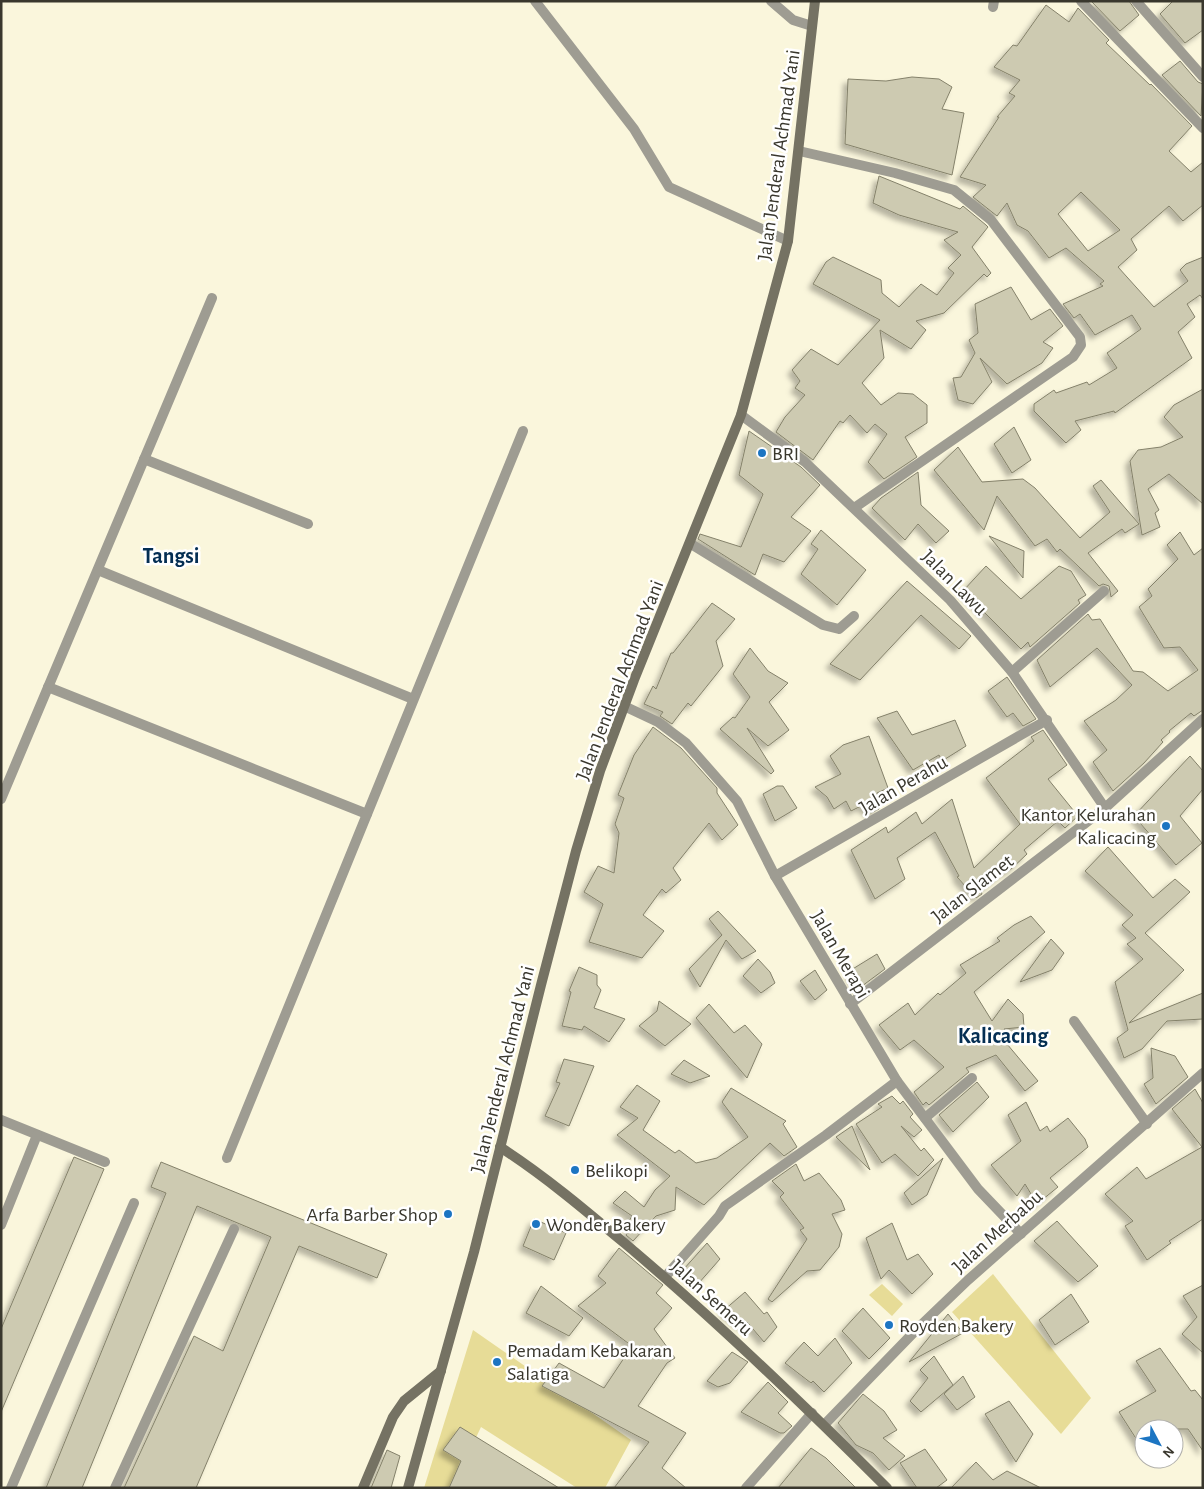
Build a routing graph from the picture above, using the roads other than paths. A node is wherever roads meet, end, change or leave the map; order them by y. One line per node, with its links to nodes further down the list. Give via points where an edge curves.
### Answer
1 (535, 1): 10 (street, via 634,129 670,187)
2 (771, 1): 6 (street, via 793,20)
3 (815, 1): 6 (main road, Jalan Jenderal Achmad Yani)
4 (1081, 1): 8 (street)
5 (1136, 1): 7 (street)
6 (812, 26): 9 (main road, Jalan Jenderal Achmad Yani)
7 (1203, 77)
8 (1203, 128)
9 (798, 151): 10 (main road, Jalan Jenderal Achmad Yani); 15 (street, via 954,190 991,220 1080,337 1081,345 1073,357)
10 (788, 241): 12 (main road, Jalan Jenderal Achmad Yani)
11 (212, 298): 14 (street)
12 (741, 415): 15 (street, Jalan Lawu, via 805,462); 17 (main road, Jalan Jenderal Achmad Yani)
13 (523, 431): 23 (street)
14 (144, 459): 16 (street); 18 (street)
15 (854, 508): 21 (street, Jalan Lawu, via 950,600)
16 (308, 524)
17 (691, 544): 20 (street, via 823,625 839,629); 24 (main road, Jalan Jenderal Achmad Yani)
18 (98, 570): 22 (street); 23 (street)
19 (1104, 591): 21 (street)
20 (854, 616)
21 (1012, 672): 25 (street, Jalan Lawu)
22 (48, 687): 27 (street); 29 (street)
23 (413, 699): 29 (street)
24 (624, 706): 30 (street, Jalan Merapi, via 673,732 702,759 737,801); 40 (main road, Jalan Jenderal Achmad Yani, via 576,851)
25 (1047, 720): 28 (street, Jalan Lawu); 30 (street, Jalan Perahu)
26 (1202, 722): 28 (street, Jalan Slamet)
27 (1, 799)
28 (1105, 808): 31 (street, Jalan Slamet)
29 (367, 814): 41 (street)
30 (776, 876): 31 (street, Jalan Merapi)
31 (850, 1004): 35 (street, Jalan Merapi)
32 (1074, 1021): 38 (street)
33 (1203, 1073): 38 (street, Jalan Merbabu)
34 (972, 1078): 36 (street)
35 (897, 1081): 36 (street, Jalan Merapi); 47 (street, via 725,1206)
36 (925, 1118): 46 (street, Jalan Merapi, via 978,1188)
37 (1, 1120): 39 (street)
38 (1147, 1124): 46 (street, Jalan Merbabu)
39 (37, 1135): 42 (street); 44 (street)
40 (500, 1147): 47 (main road, Jalan Semeru, via 529,1166); 48 (main road, Jalan Jenderal Achmad Yani)
41 (227, 1158)
42 (105, 1162)
43 (134, 1203): 51 (street)
44 (1, 1224)
45 (234, 1229): 52 (street)
46 (1021, 1234): 50 (street, Jalan Merbabu, via 919,1327)
47 (665, 1277): 49 (main road, Jalan Semeru)
48 (441, 1371): 53 (main road, via 404,1401 393,1416); 54 (main road, Jalan Jenderal Achmad Yani)
49 (812, 1414): 50 (main road, Jalan Semeru); 55 (street)
50 (824, 1425): 56 (main road, Jalan Semeru)
51 (11, 1488)
52 (115, 1488)
53 (363, 1488)
54 (408, 1488)
55 (746, 1488)
56 (886, 1488)

